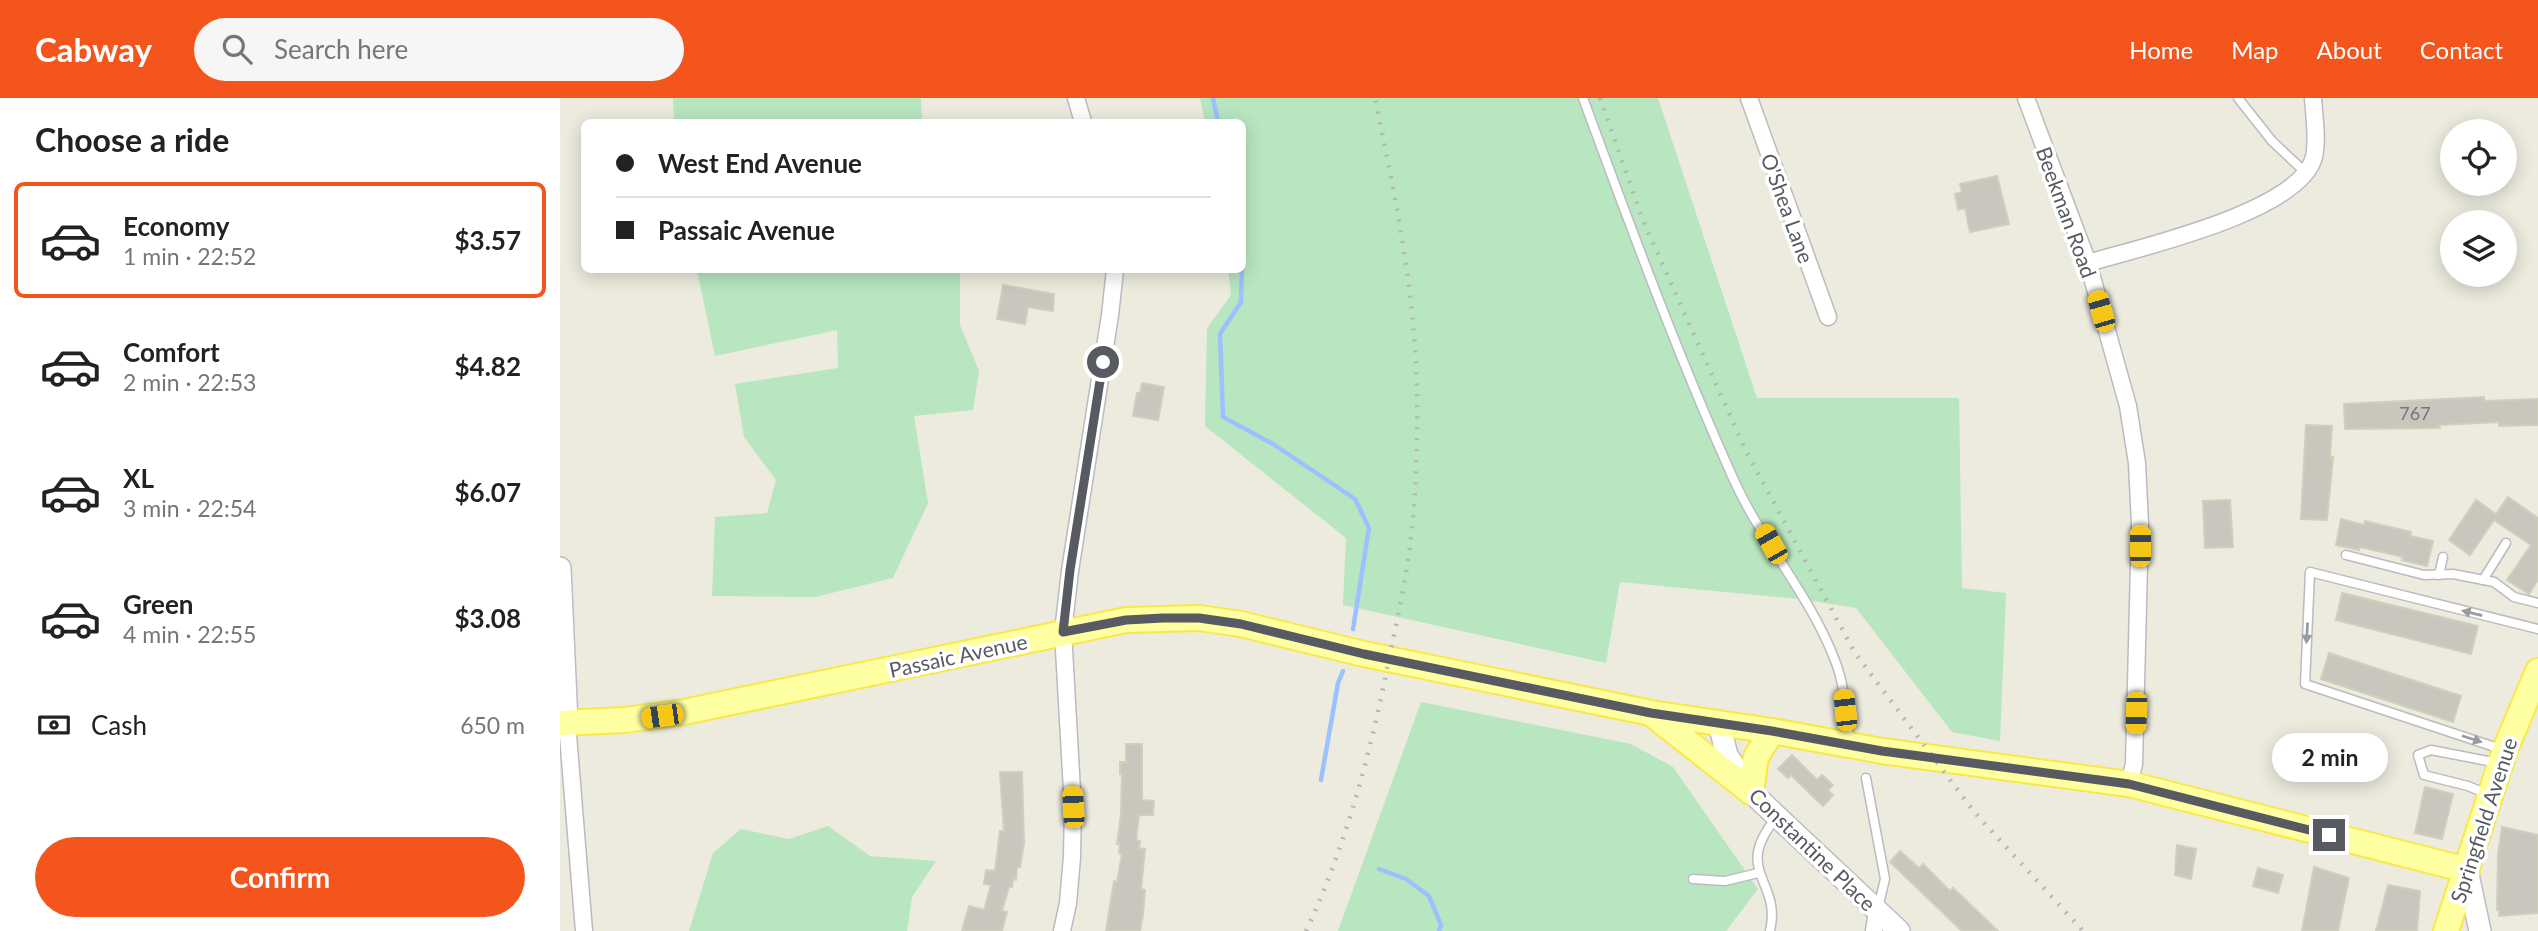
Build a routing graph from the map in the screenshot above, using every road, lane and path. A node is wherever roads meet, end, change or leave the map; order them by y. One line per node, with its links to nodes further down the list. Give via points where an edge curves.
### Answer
1 (1076, 98): 7 (street)
2 (1583, 98): 26 (lane, via 1653,288 1734,481 1835,659 1844,692)
3 (1749, 98): 11 (street, O'Shea Lane)
4 (2026, 98): 9 (street, Beekman Road)
5 (2238, 98): 8 (lane, via 2272,141)
6 (2313, 98): 8 (street, via 2314,157)
7 (1082, 119)
8 (2306, 173): 9 (street, via 2293,187 2254,209)
9 (2088, 263): 29 (street, Beekman Road, via 2129,406 2137,463 2139,612 2134,764)
10 (1115, 273): 20 (street)
11 (1828, 317)
12 (2506, 543): 17 (lane)
13 (2346, 555): 16 (lane)
14 (2443, 558): 16 (lane)
15 (560, 568): 23 (street)
16 (2439, 575): 17 (lane)
17 (2483, 580): 18 (lane, via 2524,601)
18 (2538, 603)
19 (2538, 629): 27 (lane, one-way to 27, via 2310,572 2305,684)
20 (1063, 632): 22 (main road, Passaic Avenue, via 1126,620 1199,618); 23 (main road, Passaic Avenue, via 684,712); 38 (street, via 1073,820)
21 (2538, 671): 27 (main road, Springfield Avenue)
22 (1651, 713): 24 (main road, Passaic Avenue); 30 (main road)
23 (564, 723): 37 (street)
24 (1718, 724): 25 (main road, Passaic Avenue); 30 (street, Constantine Place, via 1727,755)
25 (1772, 731): 26 (main road, Passaic Avenue); 30 (main road, via 1756,757)
26 (1849, 744): 29 (main road, Passaic Avenue)
27 (2503, 757): 31 (main road, Springfield Avenue); 31 (lane, via 2431,750 2418,755 2424,775)
28 (1866, 778): 36 (lane, via 1885,879)
29 (2129, 784): 33 (main road, Passaic Avenue)
30 (1751, 792): 32 (street, Constantine Place)
31 (2489, 796): 33 (main road, Springfield Avenue)
32 (1778, 816): 34 (lane, via 1760,842); 36 (street, Constantine Place)
33 (2467, 870): 41 (main road, Springfield Avenue); 42 (street)
34 (1758, 873): 35 (lane, via 1725,881); 39 (lane, via 1773,906)
35 (1693, 880)
36 (1875, 921): 40 (street, Constantine Place)
37 (583, 931)
38 (1062, 931)
39 (1770, 931)
40 (1899, 931)
41 (2446, 931)
42 (2480, 931)

